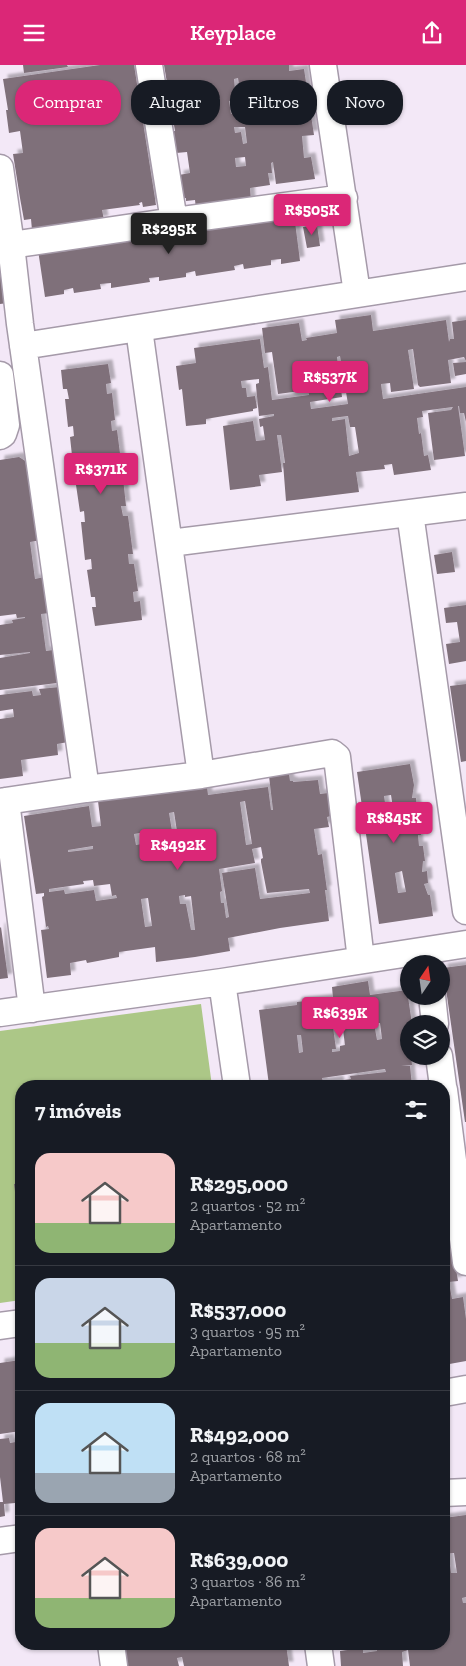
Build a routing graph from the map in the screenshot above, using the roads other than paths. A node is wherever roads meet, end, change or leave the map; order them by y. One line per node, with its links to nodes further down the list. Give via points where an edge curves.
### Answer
1 (150, 65): 5 (street)
2 (323, 65): 4 (street)
3 (0, 168): 6 (street)
4 (344, 198): 5 (street); 8 (street)
5 (174, 221): 6 (street)
6 (11, 245): 10 (street)
7 (466, 277): 8 (street)
8 (357, 293): 9 (street)
9 (139, 329): 10 (street); 15 (street)
10 (14, 332): 17 (street)
11 (0, 375): 12 (street, via 6,425)
12 (0, 436)
13 (466, 506): 14 (street)
14 (410, 513): 15 (street); 19 (street)
15 (170, 543): 16 (street)
16 (201, 775): 17 (street); 23 (street, via 332,753 337,757)
17 (86, 789): 18 (street)
18 (3, 802): 25 (street)
19 (466, 911)
20 (466, 945): 21 (street)
21 (433, 955)
22 (400, 959): 23 (street)
23 (361, 961): 24 (street)
24 (222, 982): 25 (street); 28 (street)
25 (32, 1009): 26 (street)
26 (0, 1013)
27 (440, 1065): 29 (street)
28 (236, 1080)
29 (442, 1080)
30 (450, 1137): 31 (street)
31 (466, 1261)
32 (15, 1324): 33 (street)
33 (0, 1327)
34 (466, 1389): 35 (street)
35 (450, 1392)
36 (466, 1492): 37 (street)
37 (450, 1493)
38 (15, 1539): 39 (street)
39 (0, 1541)
40 (112, 1650): 42 (street)
41 (319, 1650): 43 (street)
42 (114, 1666)
43 (321, 1666)

